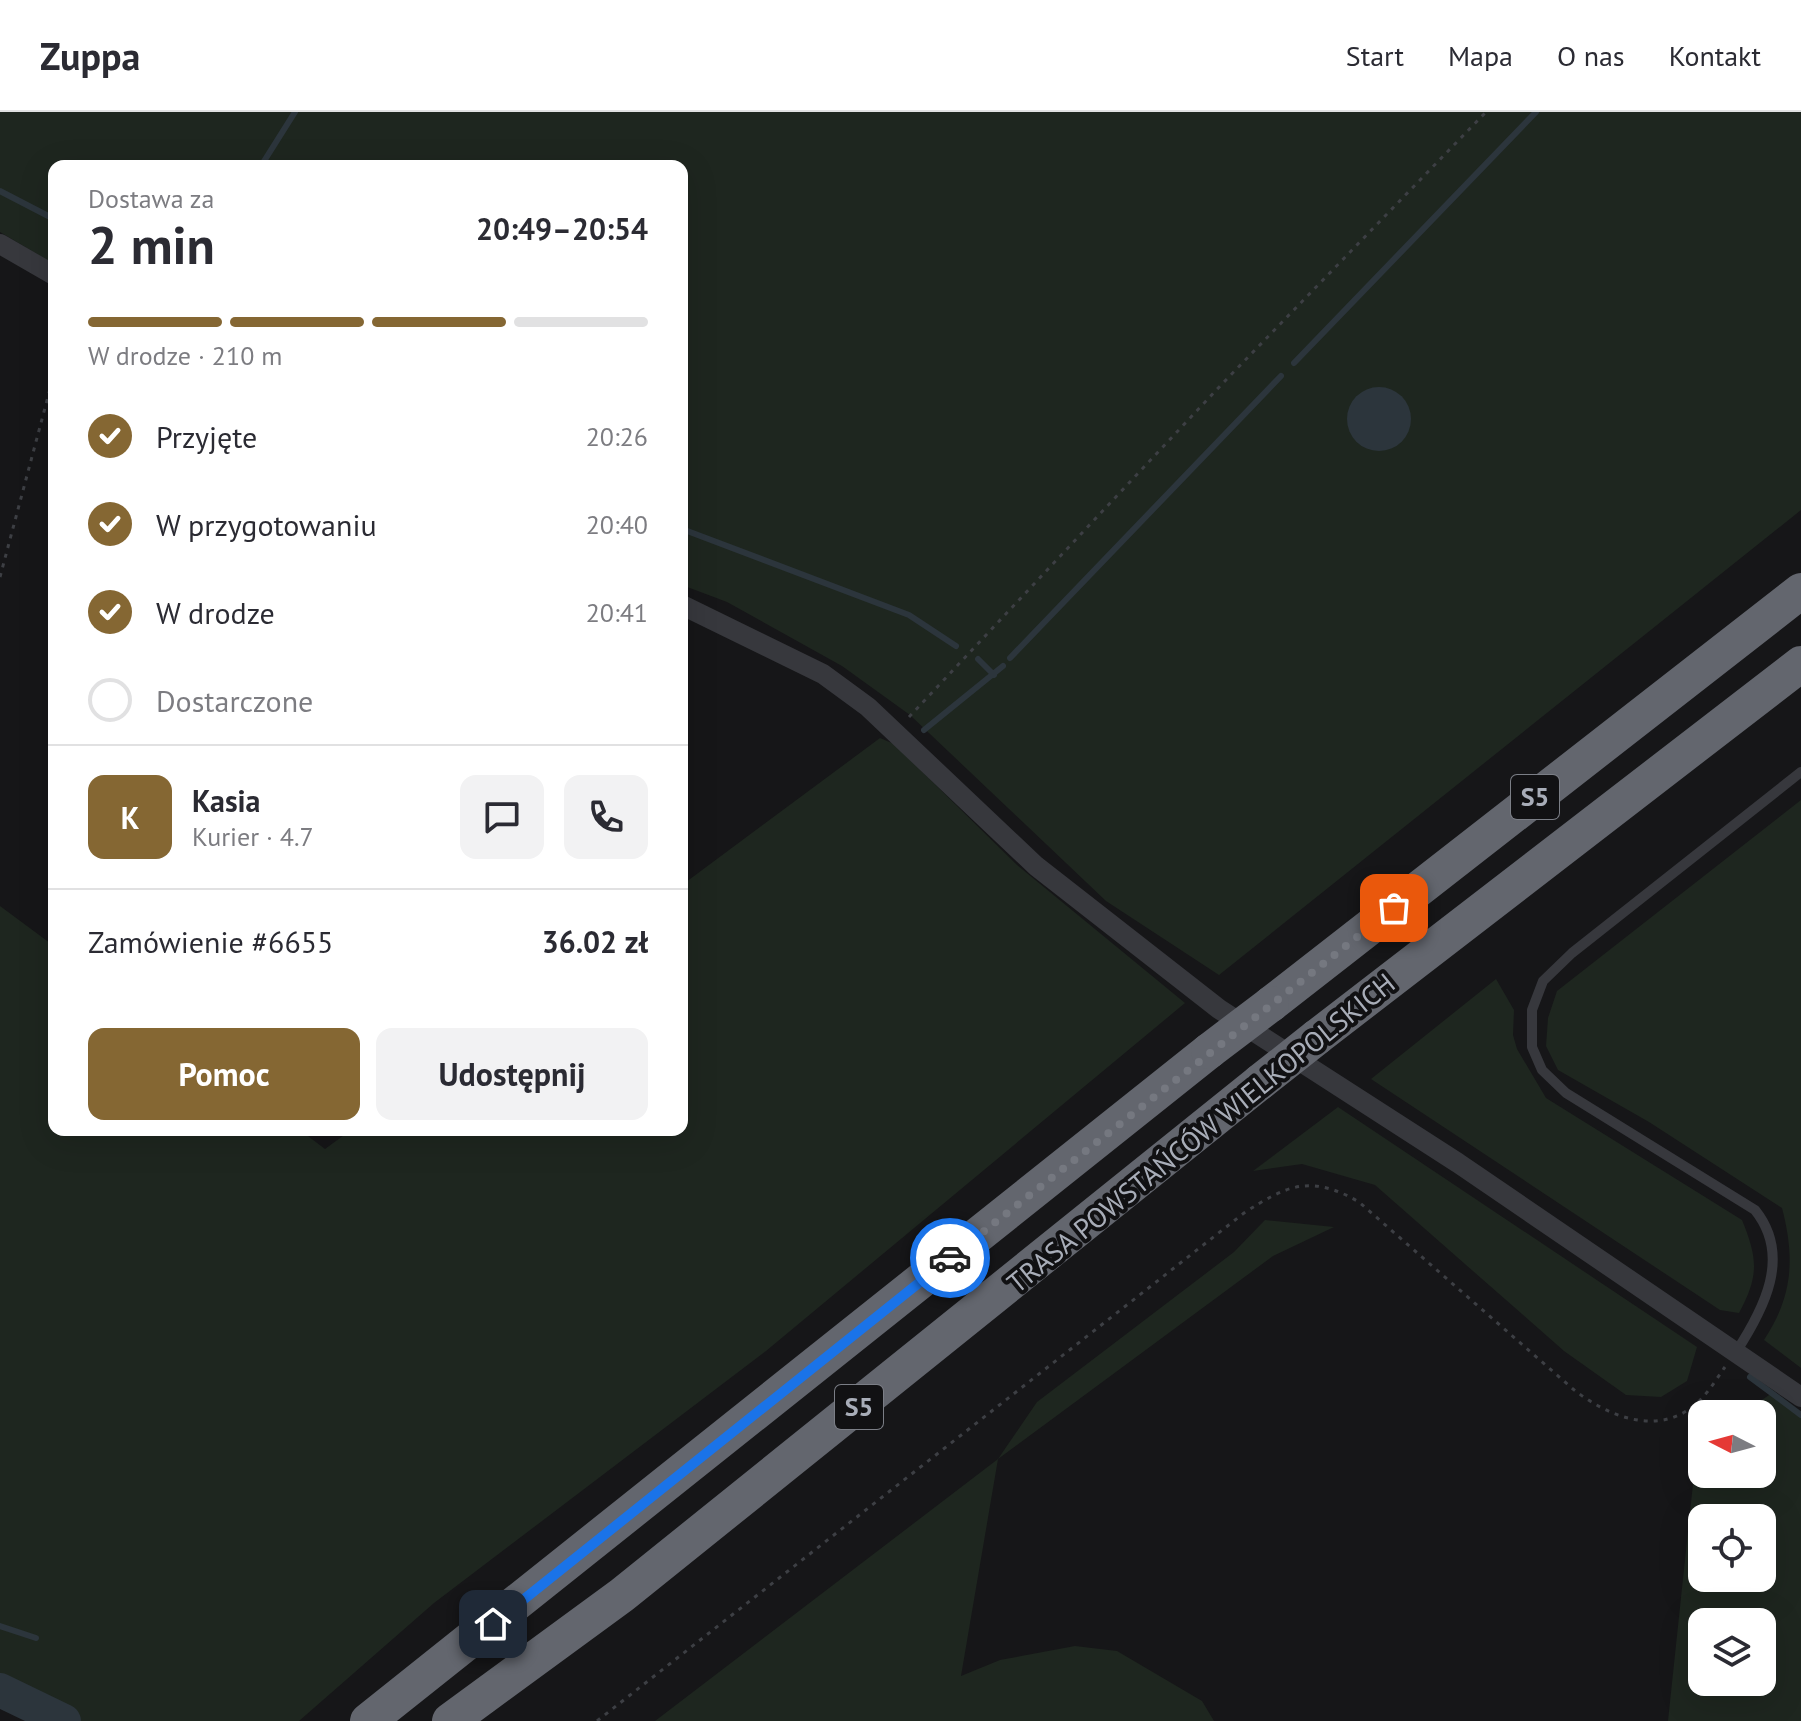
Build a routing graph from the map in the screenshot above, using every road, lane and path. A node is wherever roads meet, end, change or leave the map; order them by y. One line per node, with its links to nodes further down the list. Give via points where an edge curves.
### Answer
1 (1486, 112): 9 (path)
2 (0, 244): 3 (street)
3 (48, 272)
4 (48, 397): 5 (path)
5 (0, 577)
6 (1801, 591): 13 (highway, TRASA POWSTAŃCÓW WIELKOPOLSKICH / S5, bridge, via 1209,1051)
7 (688, 608): 9 (street, via 823,674)
8 (1801, 664): 14 (highway, TRASA POWSTAŃCÓW WIELKOPOLSKICH / S5, bridge, via 1260,1082 622,1595)
9 (895, 731): 11 (street, via 1036,866 1219,1009)
10 (1801, 772): 11 (lane, via 1572,953 1543,981 1532,1010 1532,1047 1548,1078 1763,1220 1772,1246 1772,1278 1762,1311)
11 (1736, 1352): 12 (street); 15 (path, via 1688,1410 1656,1421 1608,1413 1573,1389 1359,1202 1315,1186 1280,1190)
12 (1801, 1397)
13 (368, 1721)
14 (450, 1721)
15 (597, 1721)

